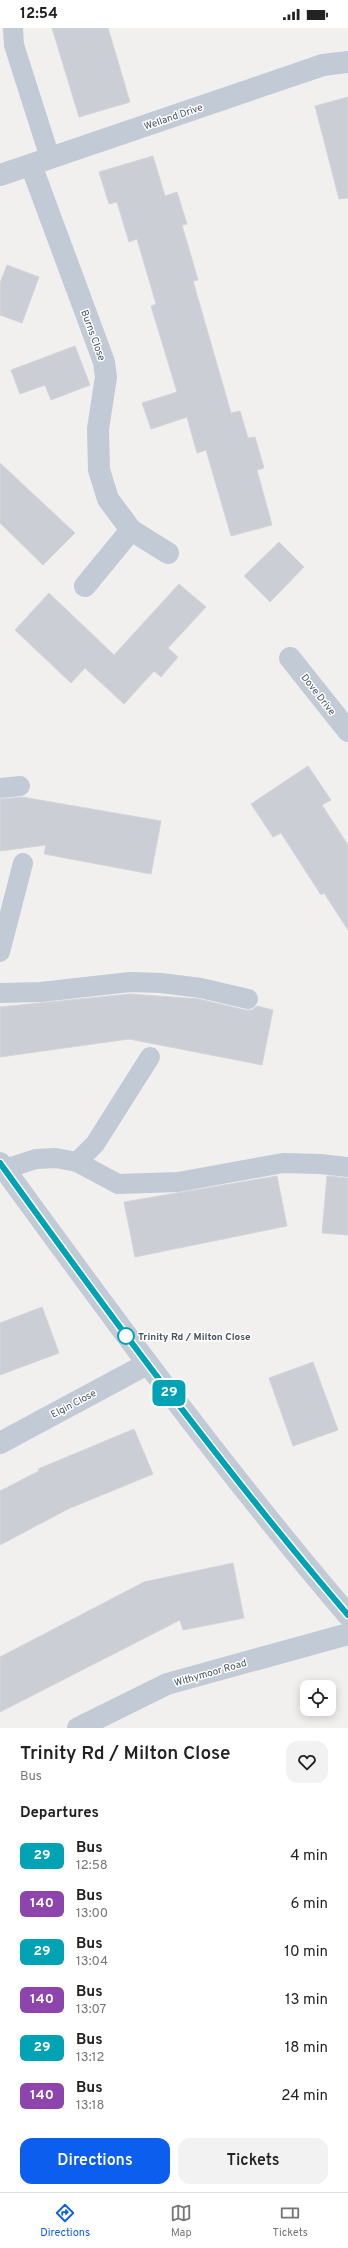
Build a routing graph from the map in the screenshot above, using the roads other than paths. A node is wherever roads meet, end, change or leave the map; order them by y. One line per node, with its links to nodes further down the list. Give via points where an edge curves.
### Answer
1 (13, 28): 3 (lane, via 14,45)
2 (348, 62): 3 (street, Welland Drive, via 323,65)
3 (40, 161): 4 (street, Welland Drive); 5 (street, Burns Close, via 104,362 106,377 98,429 100,470 108,499)
4 (0, 175)
5 (131, 530): 6 (street, Burns Close); 7 (street)
6 (168, 553)
7 (85, 586)
8 (290, 658): 9 (street, Dove Drive)
9 (348, 731)
10 (20, 786): 11 (lane)
11 (0, 788)
12 (24, 863): 13 (lane)
13 (0, 952)
14 (0, 993): 15 (lane, via 41,992 130,982 201,988)
15 (248, 999)
16 (150, 1058): 17 (lane, via 95,1144)
17 (77, 1162): 18 (lane, via 56,1158 36,1159); 19 (lane, via 118,1184 178,1182 283,1163)
18 (2, 1166): 20 (street)
19 (348, 1167)
20 (146, 1364): 21 (street, Elgin Close); 22 (street, via 289,1546)
21 (0, 1443)
22 (348, 1615)
23 (348, 1634): 24 (street, Withymoor Road, via 167,1684)
24 (78, 1728)

